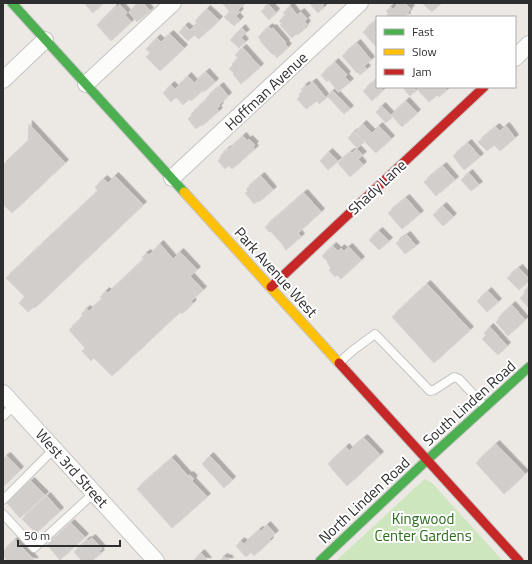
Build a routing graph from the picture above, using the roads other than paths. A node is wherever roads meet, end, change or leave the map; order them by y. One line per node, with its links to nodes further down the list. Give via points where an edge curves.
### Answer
1 (12, 3): 4 (main road, Park Avenue West)
2 (173, 3): 8 (street)
3 (360, 3): 10 (street, Hoffman Avenue)
4 (45, 40): 7 (street); 8 (main road, Park Avenue West)
5 (529, 44): 6 (street)
6 (516, 57)
7 (3, 80)
8 (86, 84): 10 (main road, Park Avenue West)
9 (483, 88): 11 (main road, Shady Lane)
10 (172, 178): 11 (main road, Park Avenue West)
11 (271, 288): 12 (main road, Park Avenue West)
12 (339, 363): 15 (lane, via 375,334 430,391 454,377 459,379); 18 (main road, Park Avenue West)
13 (529, 367): 15 (main road, South Linden Road)
14 (3, 393): 16 (street, West 3rd Street)
15 (485, 408): 18 (main road, South Linden Road)
16 (9, 411): 17 (street, West 3rd Street)
17 (54, 449): 19 (street, West 3rd Street); 20 (lane)
18 (427, 460): 23 (main road, North Linden Road); 24 (main road, Park Avenue West)
19 (94, 493): 21 (lane, via 34,548); 22 (street, West 3rd Street)
20 (3, 500)
21 (3, 514)
22 (156, 561)
23 (320, 561)
24 (519, 561)

